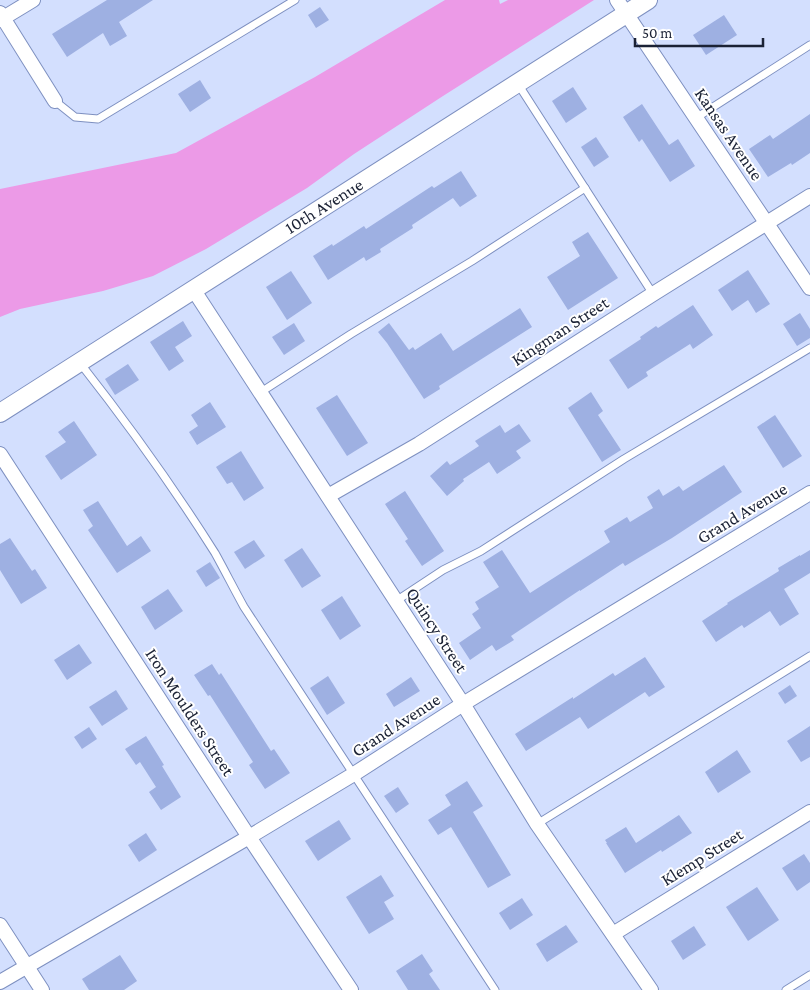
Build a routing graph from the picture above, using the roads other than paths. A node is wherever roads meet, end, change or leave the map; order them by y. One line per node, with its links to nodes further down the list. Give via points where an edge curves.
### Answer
1 (33, 0): 5 (street)
2 (295, 0): 8 (lane, via 98,118 75,117)
3 (648, 0): 4 (street, 10th Avenue)
4 (622, 7): 7 (street, 10th Avenue); 9 (street, Kansas Avenue)
5 (1, 17): 8 (street)
6 (810, 45): 9 (lane)
7 (517, 83): 10 (lane); 14 (street, 10th Avenue)
8 (55, 101)
9 (696, 118): 12 (street, Kansas Avenue)
10 (585, 188): 15 (lane); 18 (lane)
11 (810, 196): 12 (street, Kingman Street)
12 (766, 223): 13 (street, Kansas Avenue); 15 (street, Kingman Street)
13 (810, 288)
14 (193, 289): 17 (street, 10th Avenue); 18 (street, Quincy Street)
15 (652, 294): 22 (street, Kingman Street, via 419,444)
16 (810, 348): 23 (lane)
17 (79, 362): 19 (street, 10th Avenue); 26 (lane, via 172,489 215,554 244,607)
18 (260, 392): 22 (street, Quincy Street)
19 (0, 413)
20 (0, 454): 29 (street, Iron Moulders Street)
21 (810, 493): 25 (street, Grand Avenue)
22 (328, 496): 23 (street, Quincy Street)
23 (396, 601): 25 (street, Quincy Street)
24 (810, 656): 28 (lane)
25 (463, 704): 26 (street, Grand Avenue); 28 (street, Quincy Street)
26 (354, 774): 29 (street, Grand Avenue); 37 (lane)
27 (810, 812): 31 (street, Klemp Street)
28 (537, 824): 31 (street, Quincy Street)
29 (249, 837): 32 (street, Grand Avenue); 36 (street, Iron Moulders Street)
30 (0, 925): 32 (street)
31 (613, 934): 38 (street, Quincy Street)
32 (27, 966): 34 (street, Grand Avenue); 35 (street)
33 (810, 975): 39 (lane)
34 (0, 982)
35 (42, 990)
36 (351, 990)
37 (495, 990)
38 (651, 990)
39 (786, 990)

